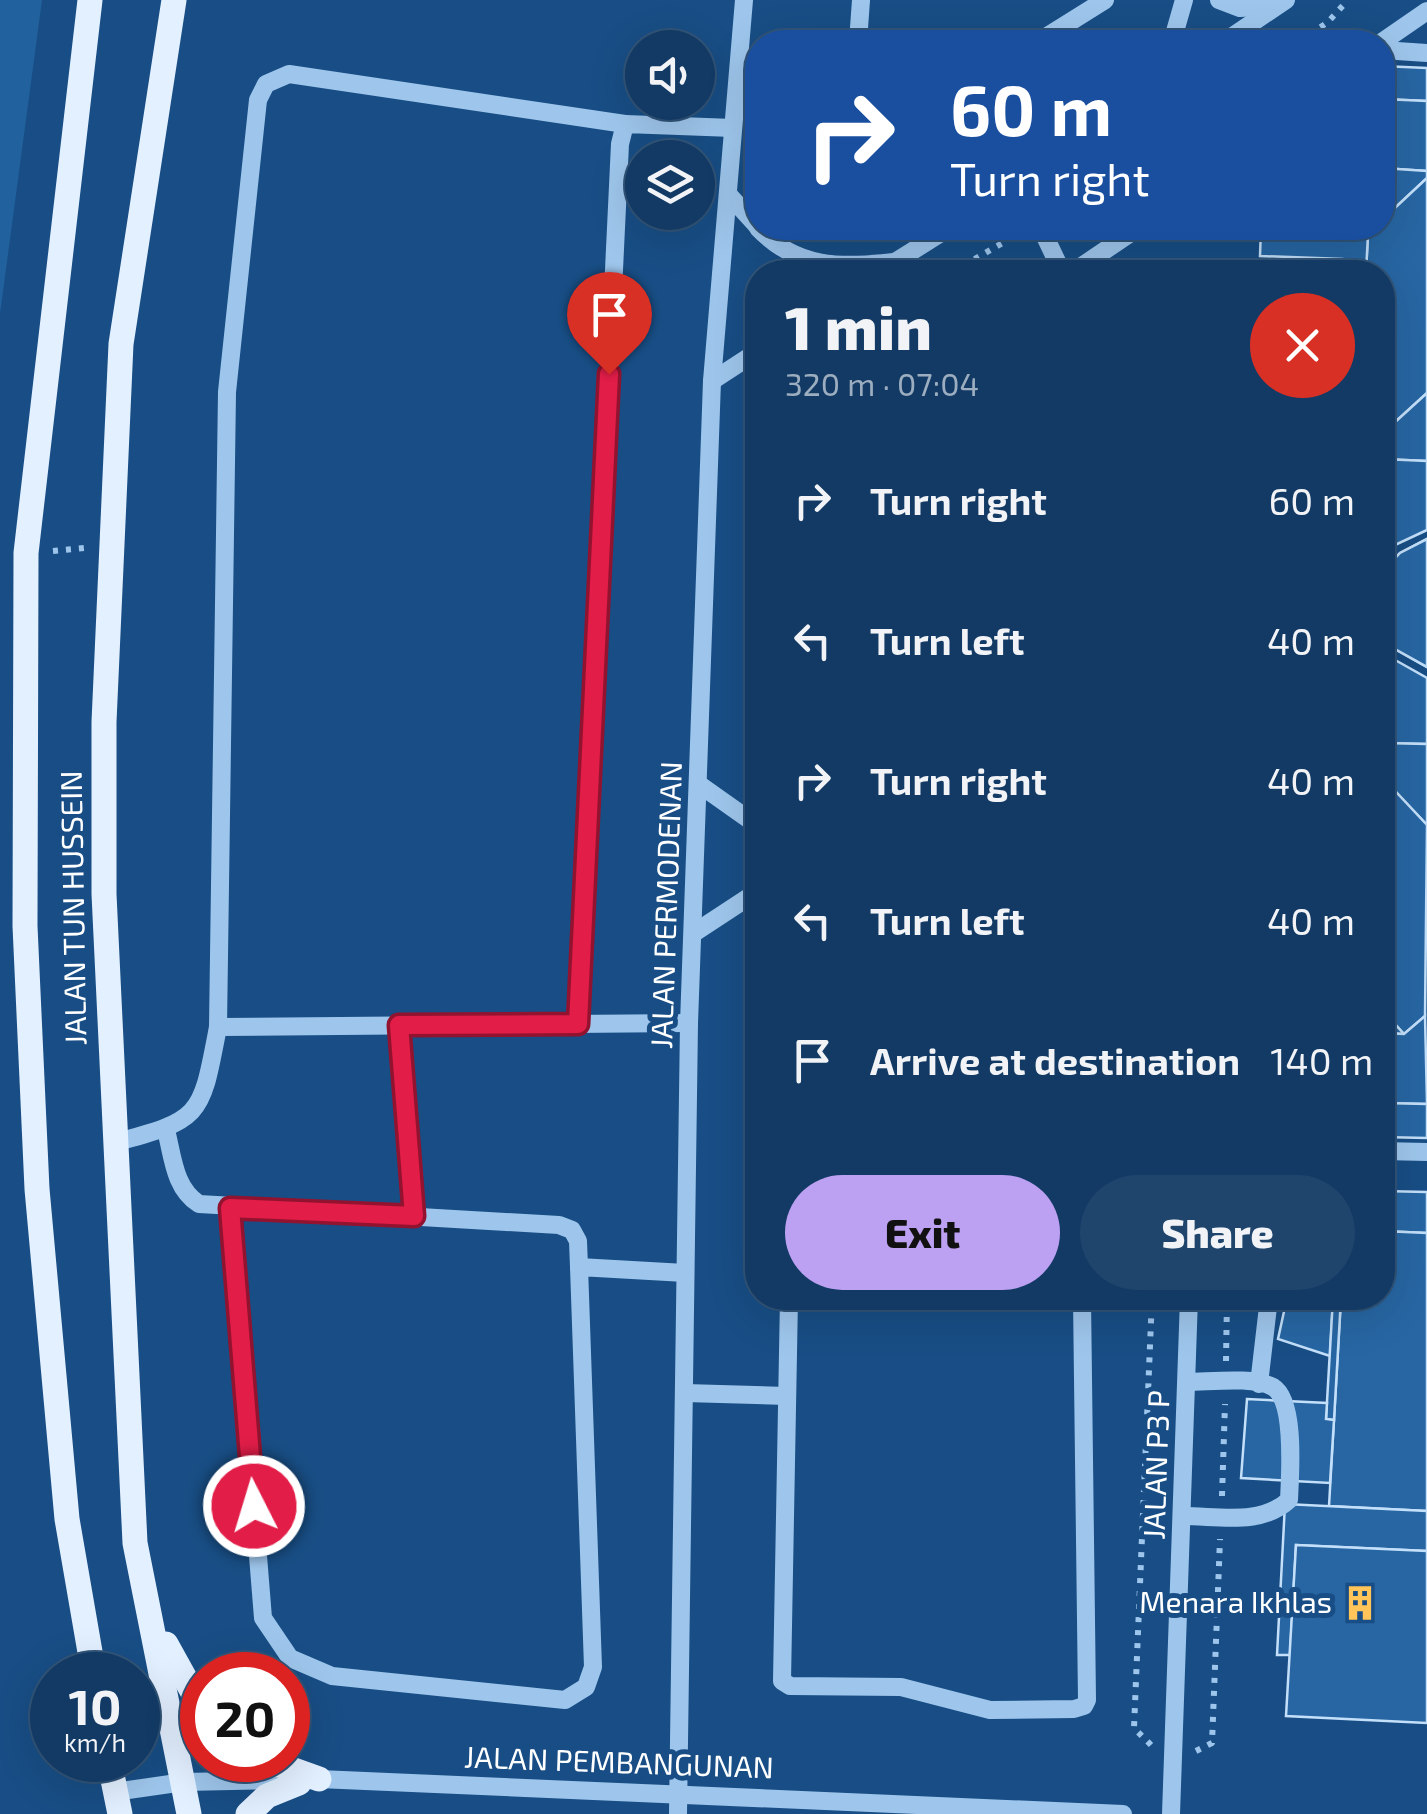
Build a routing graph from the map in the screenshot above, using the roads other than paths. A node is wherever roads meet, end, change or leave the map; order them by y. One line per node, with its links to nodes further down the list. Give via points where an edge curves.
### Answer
1 (90, 0): 55 (main road, JALAN TUN HUSSEIN, via 26,553 25,926 37,1189 67,1519)
2 (174, 0): 38 (main road, JALAN TUN HUSSEIN, via 122,344 111,546 104,894)
3 (744, 0): 18 (street, JALAN PERMODENAN)
4 (861, 0): 10 (street)
5 (1105, 0): 11 (street)
6 (1184, 0): 12 (street)
7 (1219, 0): 8 (street, via 1240,8)
8 (1282, 2): 13 (street)
9 (1427, 11): 14 (street)
10 (859, 30)
11 (1057, 30)
12 (1175, 30)
13 (1241, 30)
14 (1395, 33)
15 (1395, 51): 16 (street)
16 (1427, 53)
17 (625, 124): 18 (street); 34 (street); 36 (street, via 289,74 266,84 258,100 227,392)
18 (733, 128): 19 (street, JALAN PERMODENAN)
19 (728, 194): 20 (street); 28 (street, JALAN PERMODENAN)
20 (745, 213)
21 (770, 240): 24 (street)
22 (930, 240): 25 (street)
23 (1121, 240): 26 (street)
24 (806, 260)
25 (897, 260)
26 (1091, 260)
27 (745, 359): 28 (street)
28 (712, 381): 29 (street, JALAN PERMODENAN)
29 (700, 785): 30 (street); 32 (street, JALAN PERMODENAN)
30 (745, 817)
31 (745, 899): 32 (street)
32 (694, 932): 33 (street, JALAN PERMODENAN)
33 (689, 1023): 34 (street); 44 (street, JALAN PERMODENAN)
34 (578, 1024): 35 (street)
35 (399, 1025): 36 (street); 42 (street)
36 (218, 1027): 37 (street, via 204,1096 189,1117)
37 (166, 1130): 38 (street); 41 (street, via 186,1195)
38 (112, 1143): 54 (main road, JALAN TUN HUSSEIN)
39 (1395, 1151): 40 (street)
40 (1427, 1152)
41 (230, 1208): 42 (street); 43 (street, via 263,1618 290,1658 332,1676 566,1700 586,1687 593,1668)
42 (414, 1216): 43 (street, via 559,1225 578,1242)
43 (578, 1267): 44 (street)
44 (685, 1273): 51 (street, JALAN PERMODENAN)
45 (789, 1310): 52 (street)
46 (1082, 1310): 52 (street, via 1084,1706 990,1710 901,1687 782,1682)
47 (1190, 1310): 49 (street, JALAN P3 P)
48 (1268, 1310): 50 (street)
49 (1187, 1382): 50 (street); 53 (street, JALAN P3 P)
50 (1259, 1384): 53 (street, via 1282,1394 1286,1408 1289,1500 1262,1517)
51 (685, 1393): 52 (street); 61 (street, JALAN PERMODENAN)
52 (787, 1396)
53 (1183, 1516): 67 (street, JALAN P3 P)
54 (135, 1543): 56 (main road); 57 (main road, JALAN TUN HUSSEIN)
55 (90, 1652)
56 (180, 1674)
57 (180, 1762)
58 (310, 1781): 61 (street, JALAN PEMBANGUNAN)
59 (184, 1782): 62 (street, JALAN PEMBANGUNAN); 63 (main road, JALAN TUN HUSSEIN)
60 (306, 1782): 64 (main road, via 267,1796)
61 (678, 1792): 65 (street, JALAN PERMODENAN); 66 (street, JALAN PEMBANGUNAN)
62 (117, 1803)
63 (189, 1814)
64 (248, 1814)
65 (678, 1814)
66 (1123, 1814)
67 (1171, 1814)

